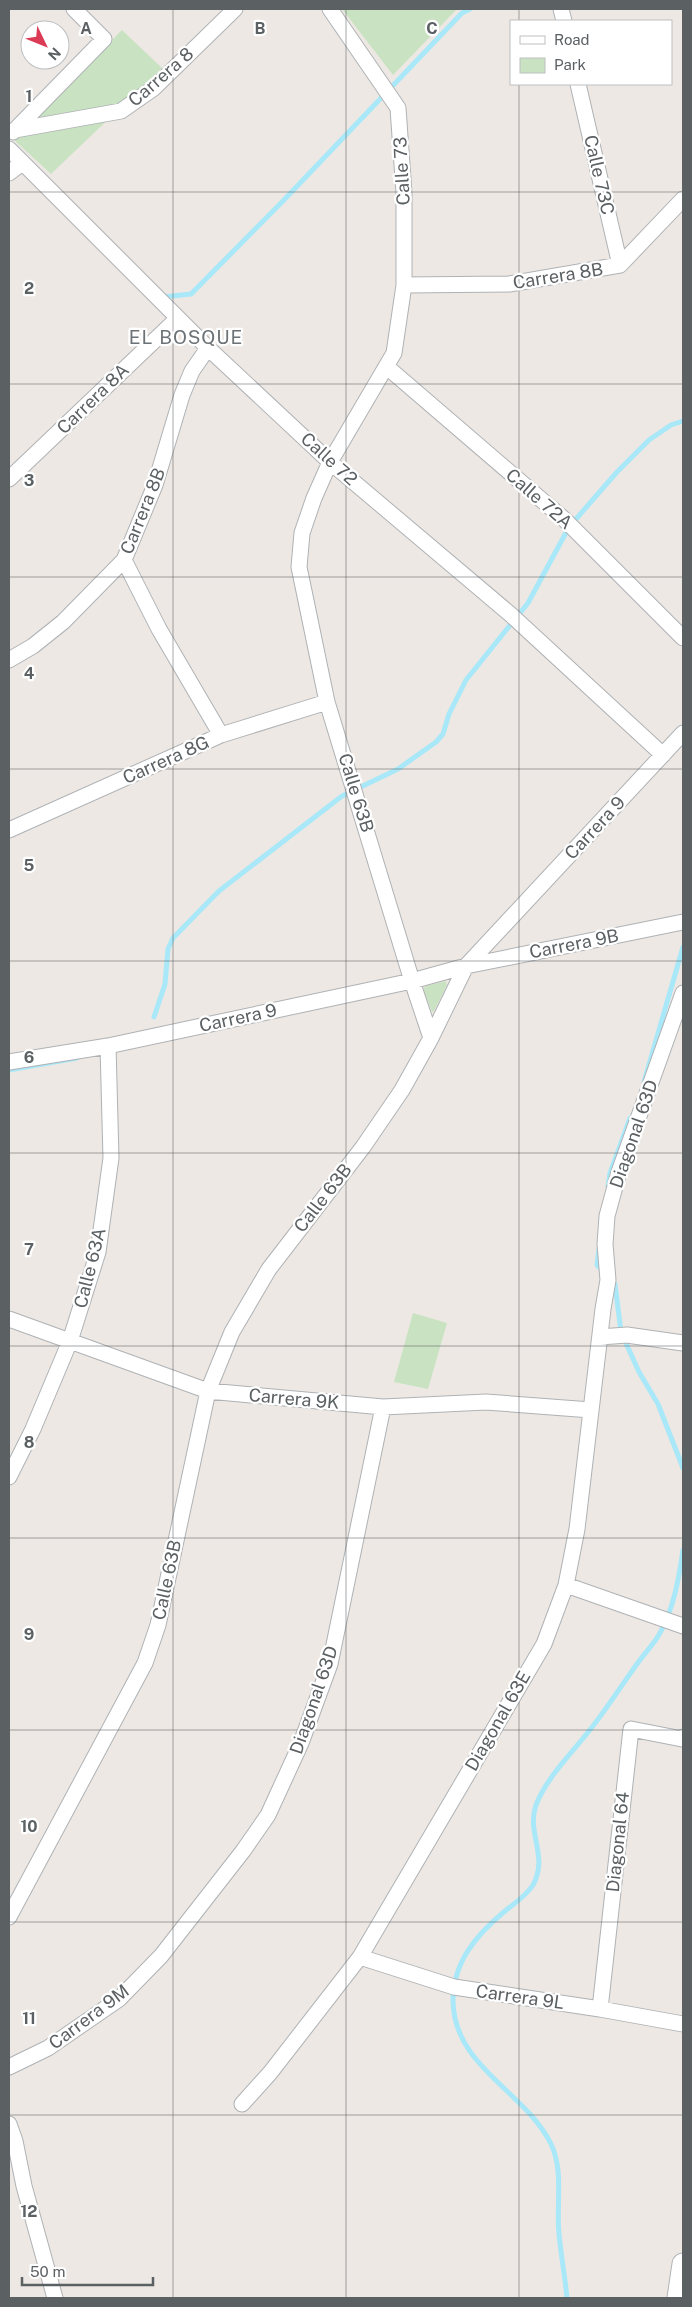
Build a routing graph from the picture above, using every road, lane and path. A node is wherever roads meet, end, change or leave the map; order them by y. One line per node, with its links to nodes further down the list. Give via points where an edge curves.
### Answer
1 (74, 9): 5 (street, Carrera 8, via 104,39)
2 (235, 9): 5 (street, Carrera 8, via 154,88 121,111)
3 (330, 9): 11 (street, Calle 73, via 398,108 404,193)
4 (578, 85): 10 (street, Calle 73C)
5 (12, 133)
6 (9, 149): 7 (street, Calle 72)
7 (22, 163): 8 (street); 12 (street, Calle 72)
8 (9, 174)
9 (683, 199): 10 (street, Carrera 8B)
10 (620, 265): 11 (street, Carrera 8B, via 509,284)
11 (404, 285): 14 (street, Calle 73, via 394,353)
12 (177, 319): 13 (street, Calle 72); 16 (street, Carrera 8A)
13 (208, 348): 15 (street, Calle 72); 17 (street, Carrera 8B, via 192,370 182,395 155,484)
14 (387, 367): 15 (street, Calle 63B); 18 (street, Calle 72A, via 570,525)
15 (330, 462): 20 (street, Calle 63B, via 302,533 299,555); 23 (street, Calle 72, via 510,614)
16 (9, 479)
17 (124, 560): 19 (street, Carrera 8B, via 63,622); 22 (street, via 159,629)
18 (683, 638)
19 (9, 660)
20 (327, 702): 22 (street, Carrera 8G); 27 (street, Calle 63B)
21 (683, 733): 23 (street, Carrera 9)
22 (221, 735): 24 (street, Carrera 8G)
23 (663, 755): 26 (street, Carrera 9)
24 (9, 830)
25 (683, 922): 26 (street, Carrera 9B)
26 (466, 966): 27 (street, Carrera 9); 29 (street, Carrera 9)
27 (412, 981): 29 (street, Calle 63B); 30 (street, Carrera 9)
28 (683, 993): 32 (street, Diagonal 63D, via 619,1172 607,1216)
29 (431, 1038): 37 (street, Calle 63B, via 402,1090 363,1147 269,1269 232,1332)
30 (108, 1046): 31 (street, Carrera 9); 35 (street, Calle 63A, via 111,1158 98,1252)
31 (9, 1062)
32 (608, 1280): 34 (street, Diagonal 63E)
33 (9, 1319): 35 (street, Carrera 9K)
34 (600, 1337): 36 (street, via 622,1335); 39 (street, Diagonal 63E)
35 (70, 1341): 37 (street, Carrera 9K); 40 (street, Calle 63A, via 33,1430)
36 (683, 1343)
37 (208, 1391): 38 (street, Carrera 9K); 44 (street, Calle 63B, via 158,1625 145,1663)
38 (383, 1407): 39 (street, Carrera 9K, via 486,1402); 45 (street, Diagonal 63D, via 330,1664 301,1743 268,1815)
39 (591, 1410): 41 (street, Diagonal 63E, via 577,1529)
40 (9, 1477)
41 (566, 1585): 42 (street); 46 (street, Diagonal 63E, via 544,1644)
42 (683, 1626)
43 (683, 1737): 47 (street, Diagonal 64, via 631,1729)
44 (9, 1917)
45 (161, 1956): 49 (street, Carrera 9M, via 119,1999 48,2048)
46 (360, 1956): 47 (street, Carrera 9L, via 456,1988); 50 (street, Diagonal 63E, via 270,2074)
47 (600, 2009): 48 (street, Carrera 9L)
48 (683, 2024)
49 (9, 2067)
50 (242, 2104)
51 (9, 2124): 53 (street)
52 (683, 2264): 54 (street)
53 (55, 2298)
54 (678, 2298)

